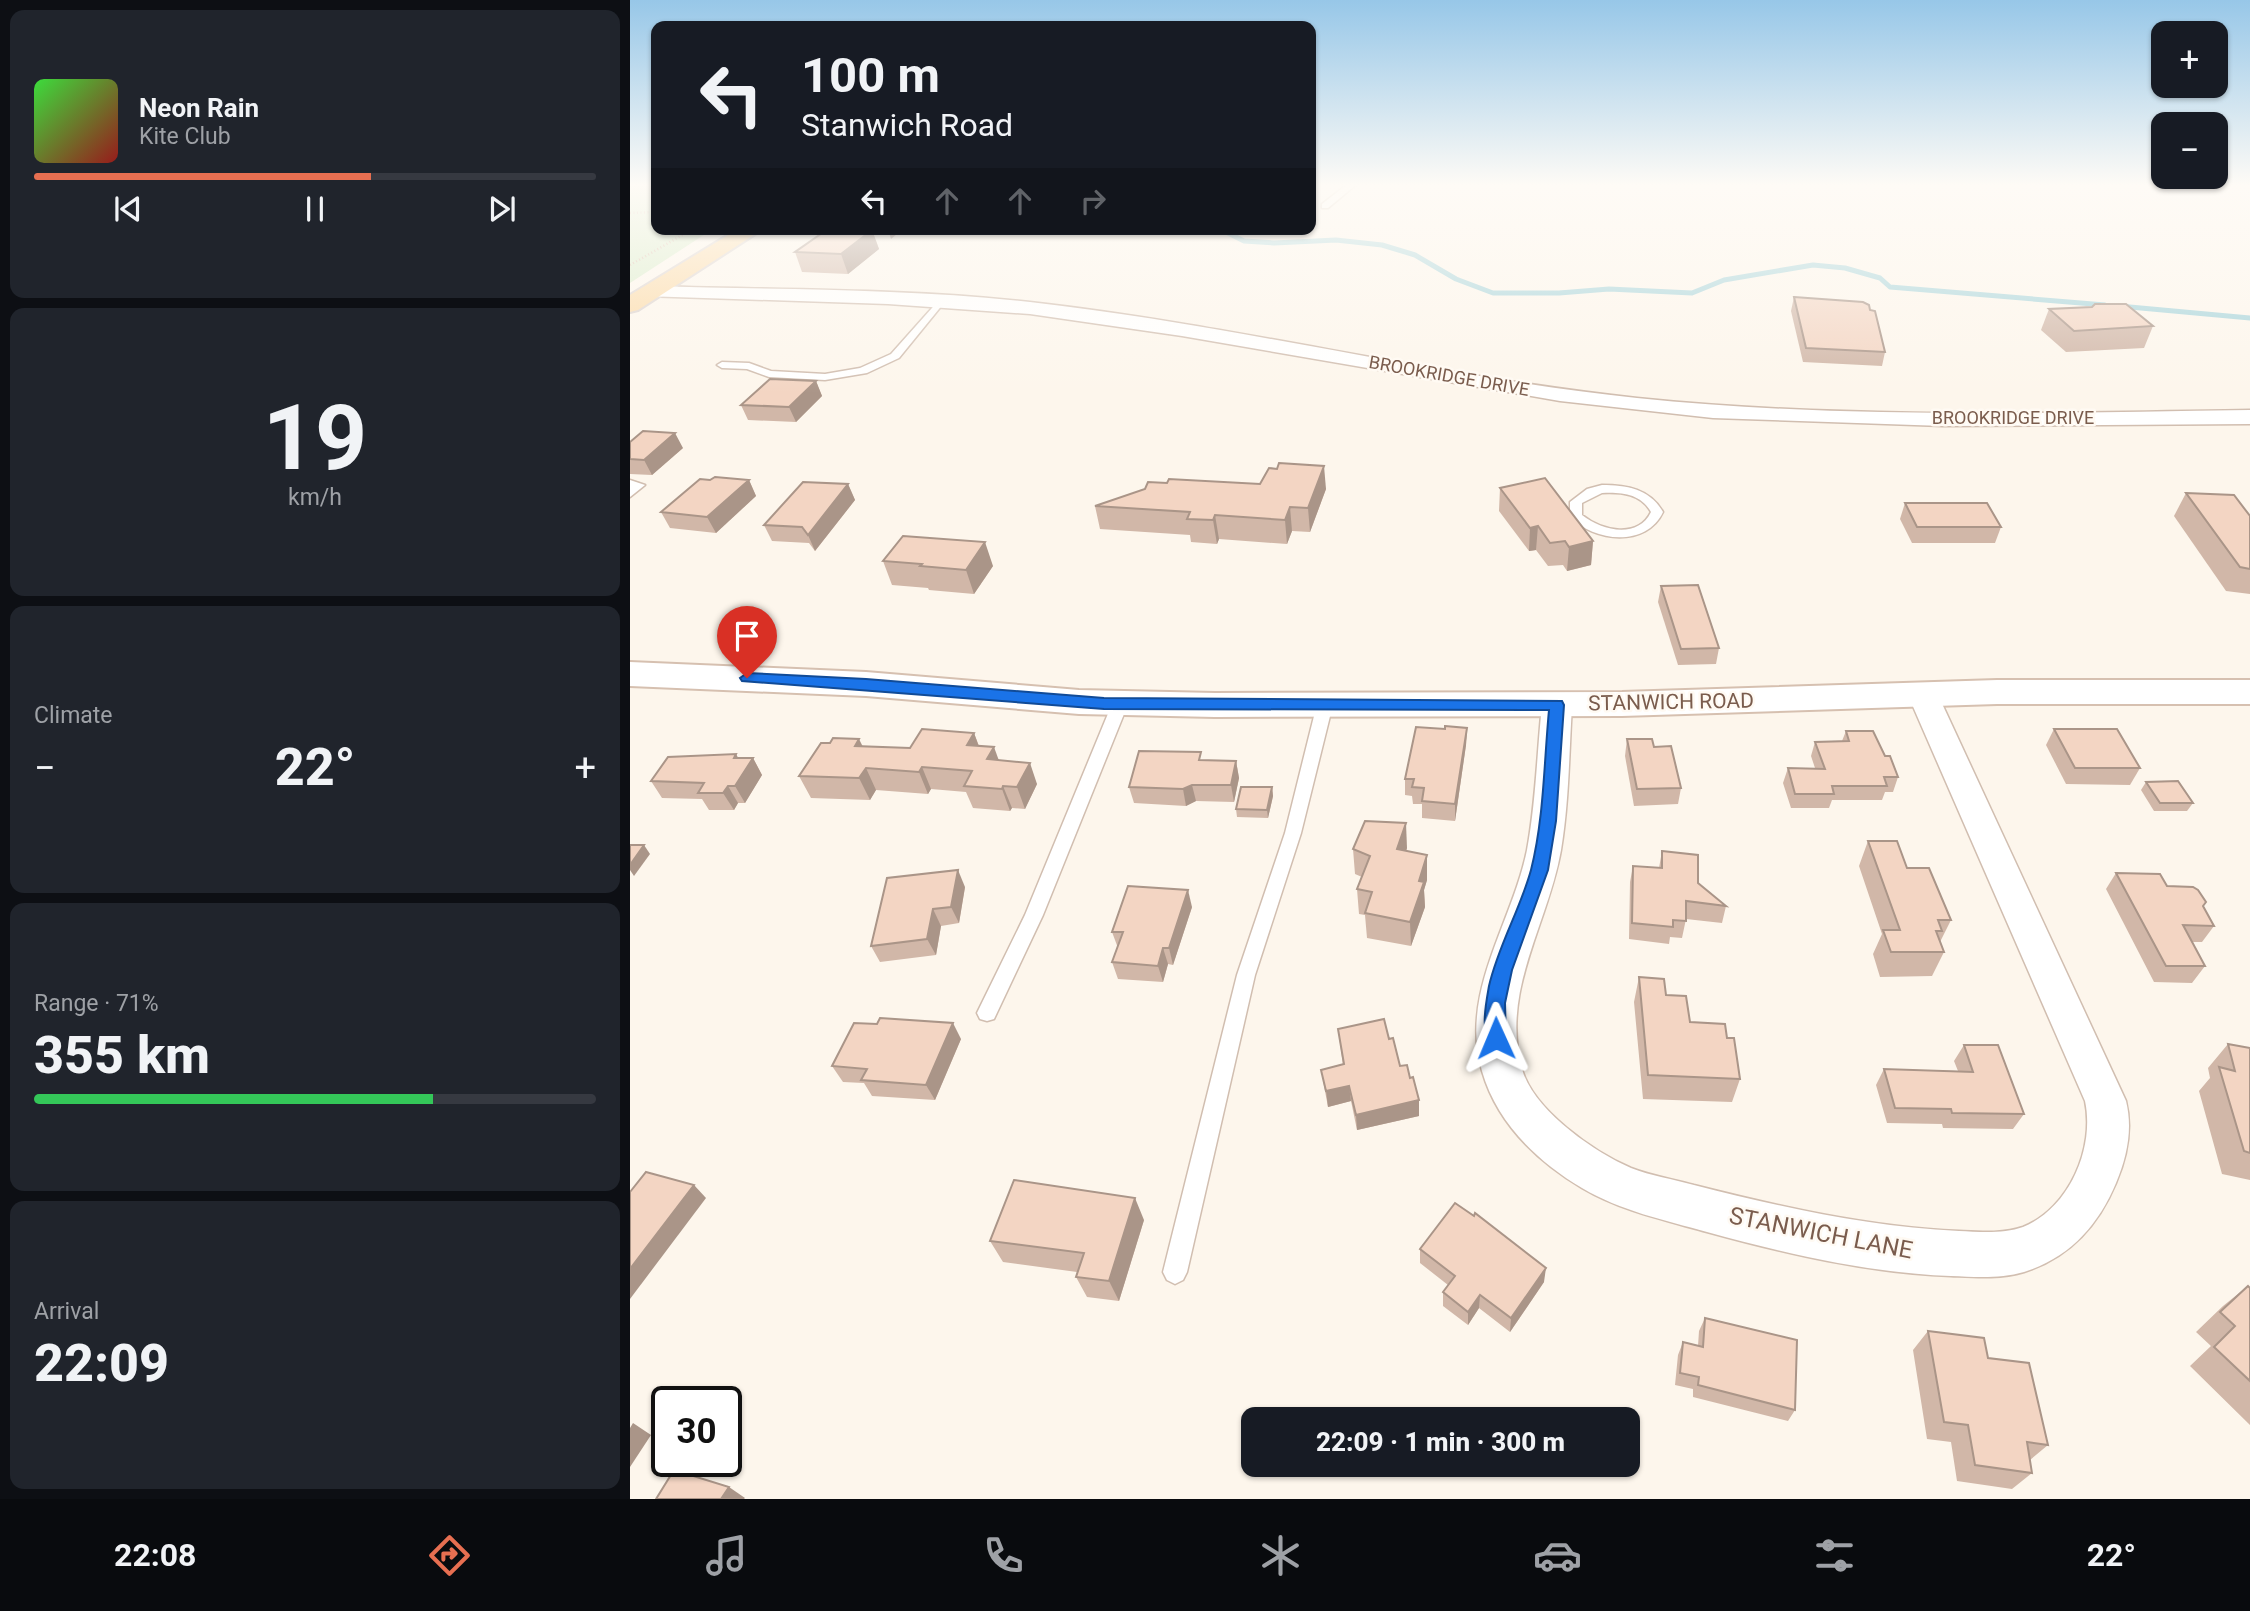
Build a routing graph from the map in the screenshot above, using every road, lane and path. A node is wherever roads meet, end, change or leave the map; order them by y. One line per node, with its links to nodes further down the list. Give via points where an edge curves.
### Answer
1 (651, 253): 3 (path)
2 (713, 253): 4 (main road)
3 (630, 265)
4 (650, 292): 5 (street, BROOKRIDGE DRIVE); 6 (main road)
5 (940, 302): 7 (lane, via 895,356 863,371 812,377); 8 (street, BROOKRIDGE DRIVE, via 1132,322 1524,390 1671,408 1870,419)
6 (630, 305)
7 (722, 365)
8 (2250, 417)
9 (630, 484): 11 (lane, via 639,485)
10 (1614, 489): 10 (lane, via 1582,496 1576,502 1576,516 1591,528 1616,533 1650,525 1657,512 1654,505 1638,494)
11 (630, 493)
12 (630, 674): 15 (street, STANWICH ROAD, via 866,684)
13 (2250, 692): 14 (street, STANWICH ROAD)
14 (1923, 695): 17 (street, STANWICH ROAD); 17 (street, STANWICH LANE, via 2107,1105 2108,1139 2100,1172 2081,1202 2065,1223 2039,1243 2007,1254 1922,1253 1875,1247 1737,1218 1615,1182 1544,1136 1503,1073 1496,1003 1502,970 1539,870)
15 (1120, 704): 16 (street, STANWICH ROAD); 18 (lane, via 1034,915)
16 (1325, 704): 17 (street, STANWICH ROAD); 19 (lane, via 1293,833 1246,975)
17 (1557, 705)
18 (987, 1013)
19 (1175, 1272)

